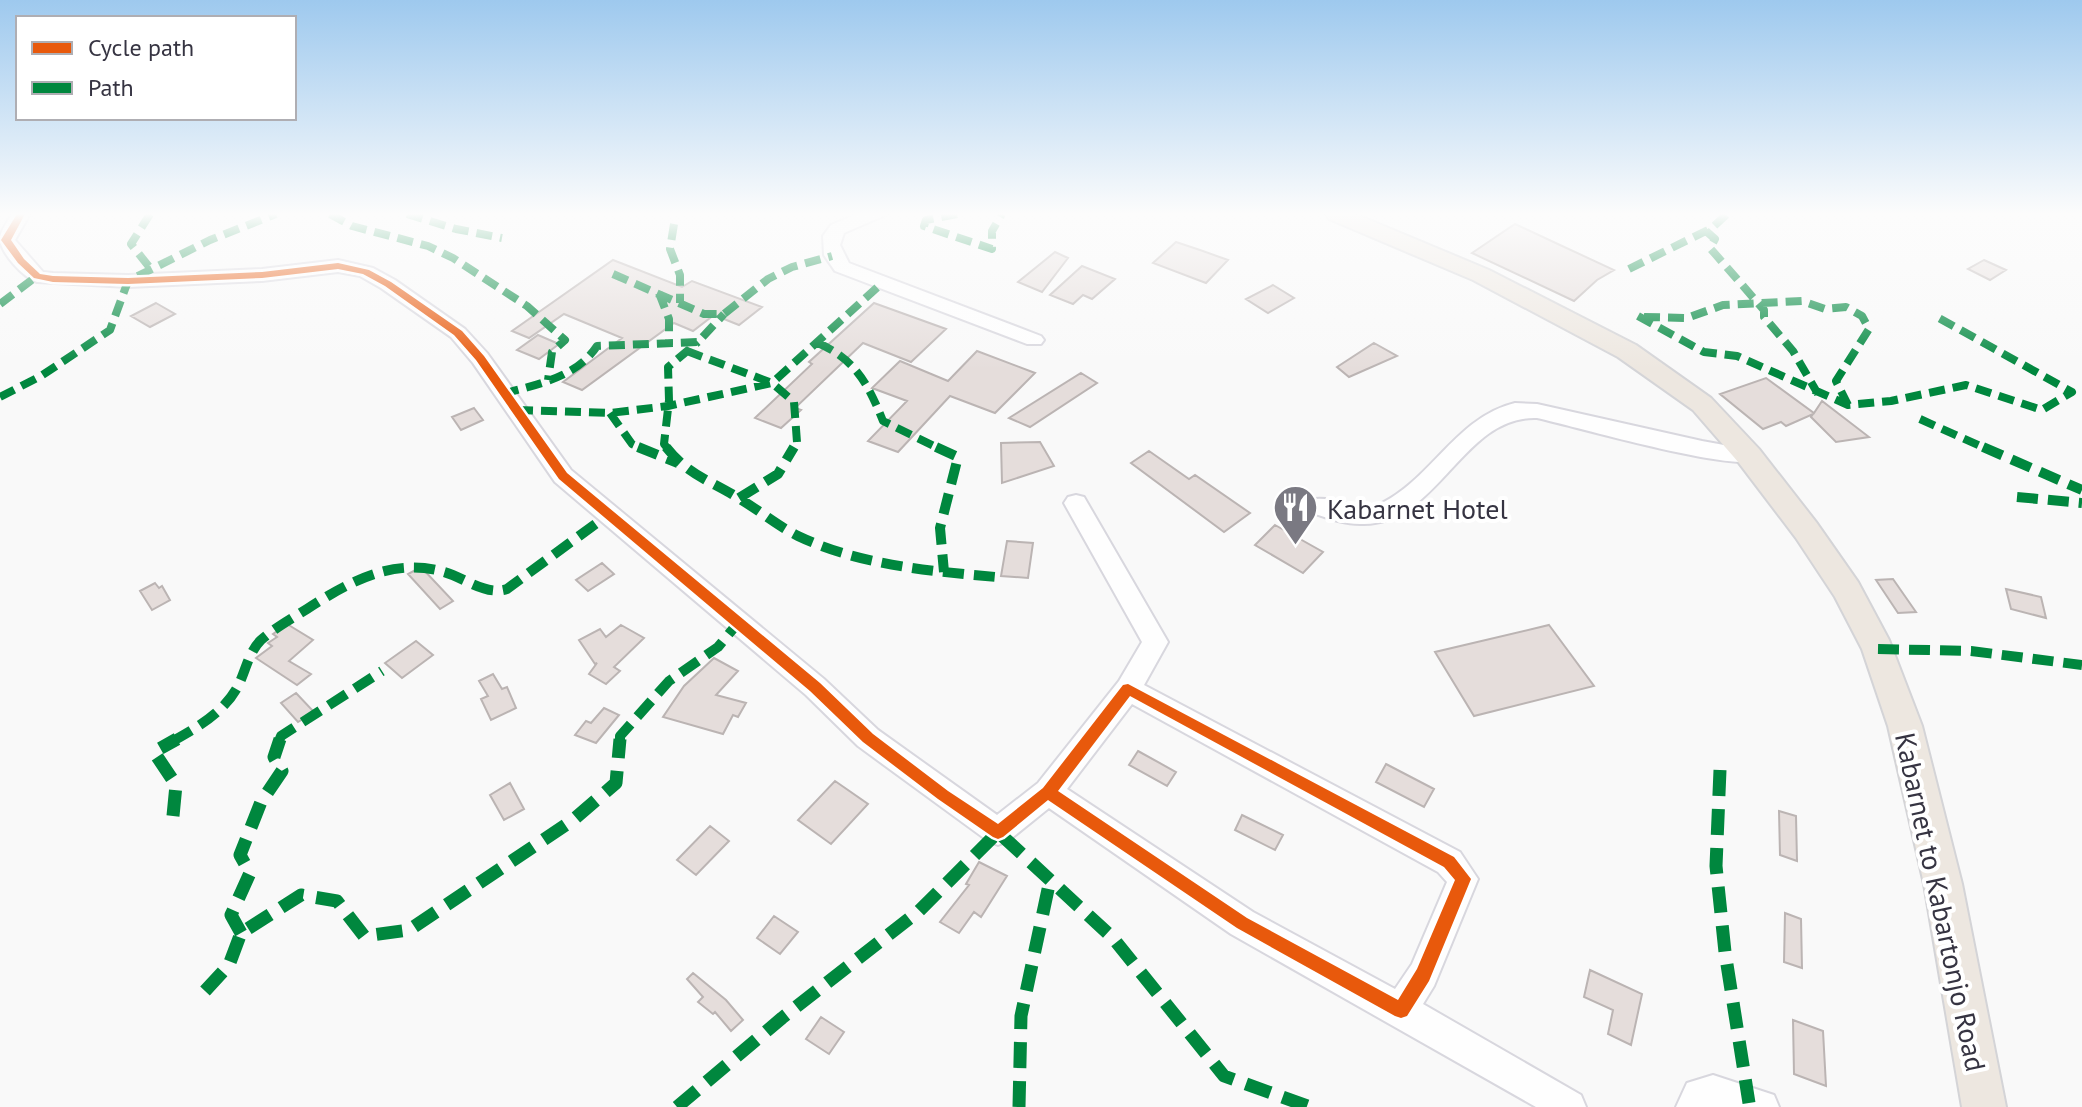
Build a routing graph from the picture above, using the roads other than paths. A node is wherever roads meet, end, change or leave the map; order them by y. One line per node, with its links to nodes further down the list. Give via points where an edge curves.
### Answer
1 (26, 266): 9 (street, via 37,276 128,281 338,266 388,284 458,333 563,476 815,687 868,738 998,832)
2 (841, 266): 4 (street)
3 (1459, 266): 5 (main road, Kabarnet to Kabartonjo Road, via 1627,351 1702,404)
4 (1034, 340)
5 (1749, 456): 7 (street, via 1537,411 1513,411 1473,437 1397,506 1373,515); 14 (main road, Kabarnet to Kabartonjo Road, via 1847,590 1878,649 1926,804)
6 (1076, 503): 8 (street, via 1155,642)
7 (1318, 506)
8 (1128, 689): 9 (street); 10 (street, via 1459,871 1463,879)
9 (1048, 792): 10 (street, via 1242,923)
10 (1401, 1010): 11 (street)
11 (1569, 1107)
12 (1693, 1107): 13 (street, via 1699,1095 1713,1092)
13 (1762, 1107)
14 (1984, 1107)

